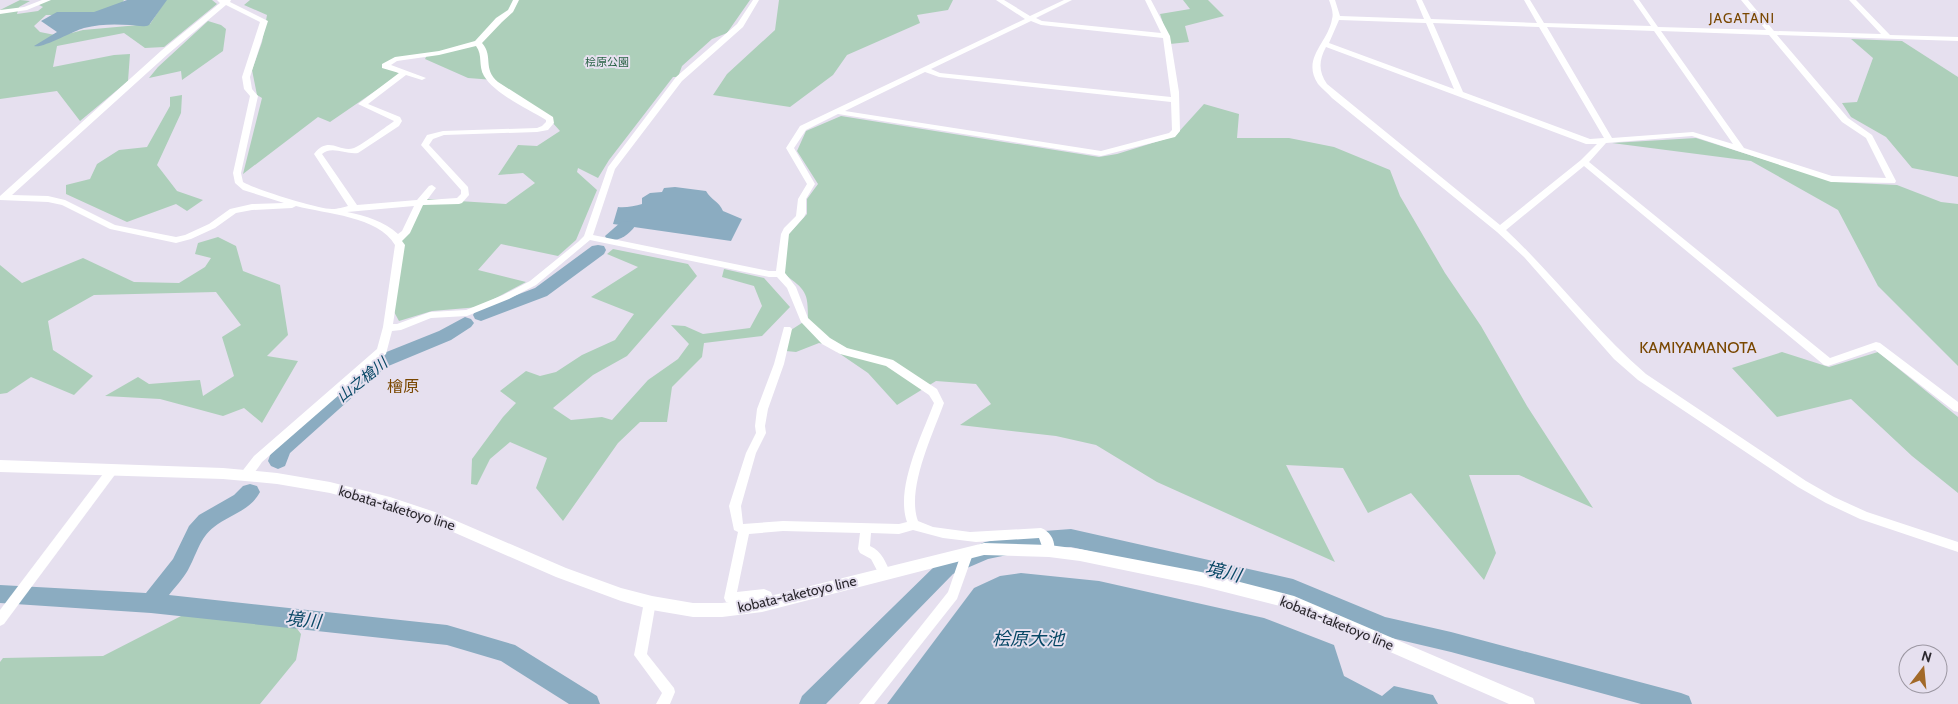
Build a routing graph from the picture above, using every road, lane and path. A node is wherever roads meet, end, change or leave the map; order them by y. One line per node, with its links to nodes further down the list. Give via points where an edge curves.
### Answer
1 (48, 0): 14 (street, via 25,9)
2 (516, 0): 24 (street, via 511,12)
3 (756, 0): 43 (street, via 740,25 679,79 611,168)
4 (999, 0): 16 (street)
5 (1069, 0): 16 (street)
6 (1148, 0): 21 (street)
7 (1332, 0): 15 (street)
8 (1419, 0): 17 (street)
9 (1527, 0): 18 (street)
10 (1636, 0): 19 (street)
11 (1744, 0): 20 (street)
12 (1852, 0): 22 (street)
13 (224, 1): 36 (street, via 24,181); 38 (street, via 264,21 246,77 248,89 254,96 236,173 239,183)
14 (0, 12)
15 (1336, 18): 17 (street); 25 (street)
16 (1031, 19): 21 (street, via 1047,24); 26 (street)
17 (1429, 22): 18 (street); 29 (street)
18 (1543, 26): 19 (street); 32 (street)
19 (1656, 30): 20 (street); 33 (street)
20 (1773, 34): 22 (street); 33 (street, via 1845,120 1869,137 1892,180 1831,179)
21 (1166, 36): 30 (street)
22 (1888, 37): 23 (street)
23 (1958, 39)
24 (478, 43): 27 (street, via 395,59 385,66); 37 (street, via 485,52 488,78 550,122 537,130 443,133 430,137 425,145 466,192 459,201)
25 (1324, 44): 29 (street); 42 (street, via 1315,67 1321,81 1335,96)
26 (926, 70): 30 (street, via 939,75); 31 (street)
27 (406, 72): 28 (street); 39 (street, via 362,104 396,119 396,124 355,151 329,147 318,154)
28 (422, 78)
29 (1460, 93): 32 (street, via 1589,142)
30 (1175, 100): 31 (street, via 1176,131 1172,135 1101,154)
31 (839, 112): 45 (street, via 805,126 790,148 811,184 802,199 800,217 785,234)
32 (1606, 141): 33 (street, via 1693,134); 34 (street)
33 (1741, 150)
34 (1584, 162): 42 (street); 48 (street, via 1828,362 1876,346)
35 (432, 188): 37 (street)
36 (2, 197): 38 (street, via 65,202 113,227 176,240 212,226 233,211)
37 (420, 202): 39 (street); 44 (street, via 409,228)
38 (300, 204): 40 (street)
39 (355, 208): 40 (street); 41 (street)
40 (335, 211): 41 (street)
41 (362, 220): 44 (street, via 387,229)
42 (1500, 230): 55 (street, via 1642,378 1830,500 1864,516)
43 (588, 237): 45 (street); 46 (street, via 550,271 506,297 467,313 430,315 398,328)
44 (398, 239): 46 (street, via 400,245)
45 (780, 274): 52 (street, via 791,287 804,320 826,341 844,351 889,364 914,377 938,397 939,403 917,462 909,512)
46 (388, 327): 51 (street, via 382,351 258,459)
47 (788, 330): 54 (street, via 764,406 761,433 751,453 735,506 738,527)
48 (1958, 408)
49 (0, 466): 50 (main road, kobata-taketoyo line)
50 (113, 469): 51 (main road, kobata-taketoyo line); 60 (street)
51 (246, 474): 59 (main road, kobata-taketoyo line, via 356,494 442,520 593,585)
52 (914, 525): 53 (street, via 899,529); 56 (street, via 929,531 976,537 1041,532 1046,536)
53 (866, 528): 54 (street, via 783,526); 58 (street, via 864,549 878,557)
54 (744, 529): 61 (street, via 730,598 764,594)
55 (1958, 547)
56 (1049, 551): 57 (main road, kobata-taketoyo line, via 984,549); 65 (main road, kobata-taketoyo line, via 1201,579 1294,603)
57 (968, 554): 58 (main road, kobata-taketoyo line); 64 (street, via 953,595)
58 (885, 574): 61 (main road, kobata-taketoyo line)
59 (650, 602): 61 (main road, kobata-taketoyo line, via 685,610 729,610); 63 (street, via 640,655 668,692)
60 (9, 603): 62 (street)
61 (769, 603)
62 (0, 620)
63 (663, 704)
64 (866, 704)
65 (1527, 704)

